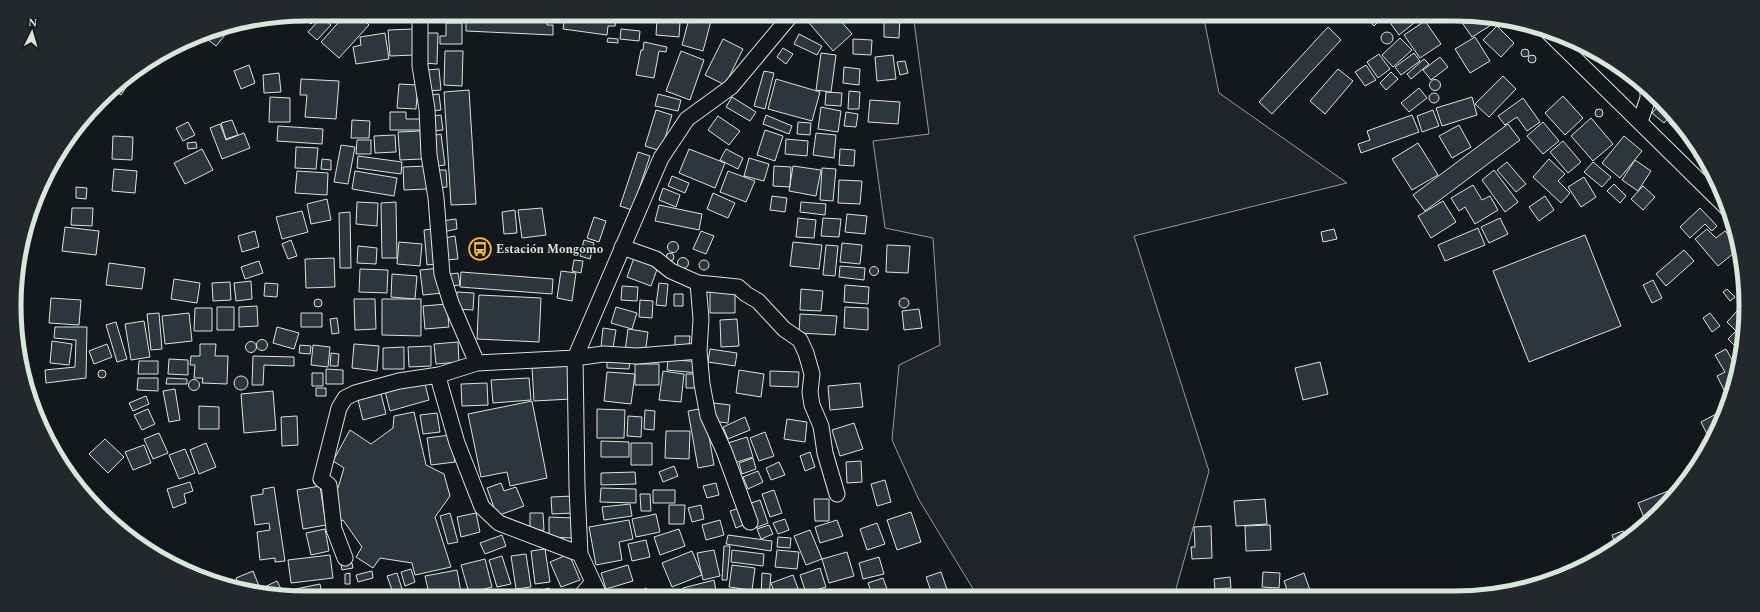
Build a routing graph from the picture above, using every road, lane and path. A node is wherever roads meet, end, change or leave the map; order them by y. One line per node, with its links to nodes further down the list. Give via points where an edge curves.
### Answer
1 (420, 21): 11 (street, via 420,66 427,109 429,155 436,198 442,274)
2 (786, 21): 7 (street, via 730,87 687,118 661,158)
3 (1557, 40): 5 (street)
4 (1648, 97): 5 (street)
5 (1640, 122): 6 (street)
6 (1718, 199)
7 (622, 247): 8 (street, via 656,259 671,271); 10 (street)
8 (698, 283): 9 (street, via 701,319); 13 (street, via 738,286 758,301 784,329 800,340 812,374 812,404 821,426 825,453)
9 (698, 351): 10 (street, via 637,356 603,354); 14 (street, via 708,416)
10 (575, 358): 11 (street); 15 (street)
11 (477, 363): 12 (street)
12 (439, 375): 15 (street, via 457,443 482,507 499,523); 16 (street, via 399,381 355,393 345,398 339,408 321,479 329,485 334,529)
13 (837, 494)
14 (750, 522)
15 (580, 554): 17 (street)
16 (345, 558)
17 (592, 583): 18 (street); 19 (street)
18 (585, 591)
19 (597, 591)

